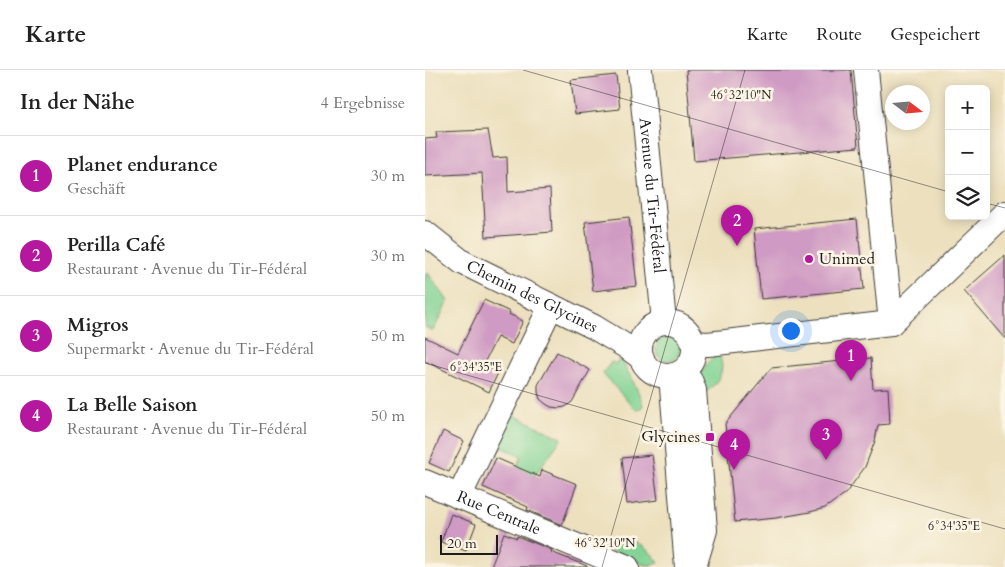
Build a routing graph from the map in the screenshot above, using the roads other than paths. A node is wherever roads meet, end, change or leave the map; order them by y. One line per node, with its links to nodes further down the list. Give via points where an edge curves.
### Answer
1 (640, 70): 6 (street, Avenue du Tir-Fédéral)
2 (866, 70): 7 (street)
3 (1005, 213): 7 (street)
4 (425, 233): 5 (street, Chemin des Glycines, via 463,262)
5 (551, 306): 9 (street, Chemin des Glycines, via 593,326); 12 (street)
6 (664, 322): 8 (street, via 681,325); 9 (street, via 649,328 644,335 640,345)
7 (891, 323): 8 (street)
8 (694, 343): 10 (street, via 693,359)
9 (642, 358): 10 (street, via 646,366 661,376)
10 (677, 374): 14 (street); 15 (street, via 691,382 694,390 705,530)
11 (425, 482): 12 (street, Rue Centrale)
12 (459, 497): 13 (street, Rue Centrale)
13 (627, 567)
14 (687, 567)
15 (694, 567)

